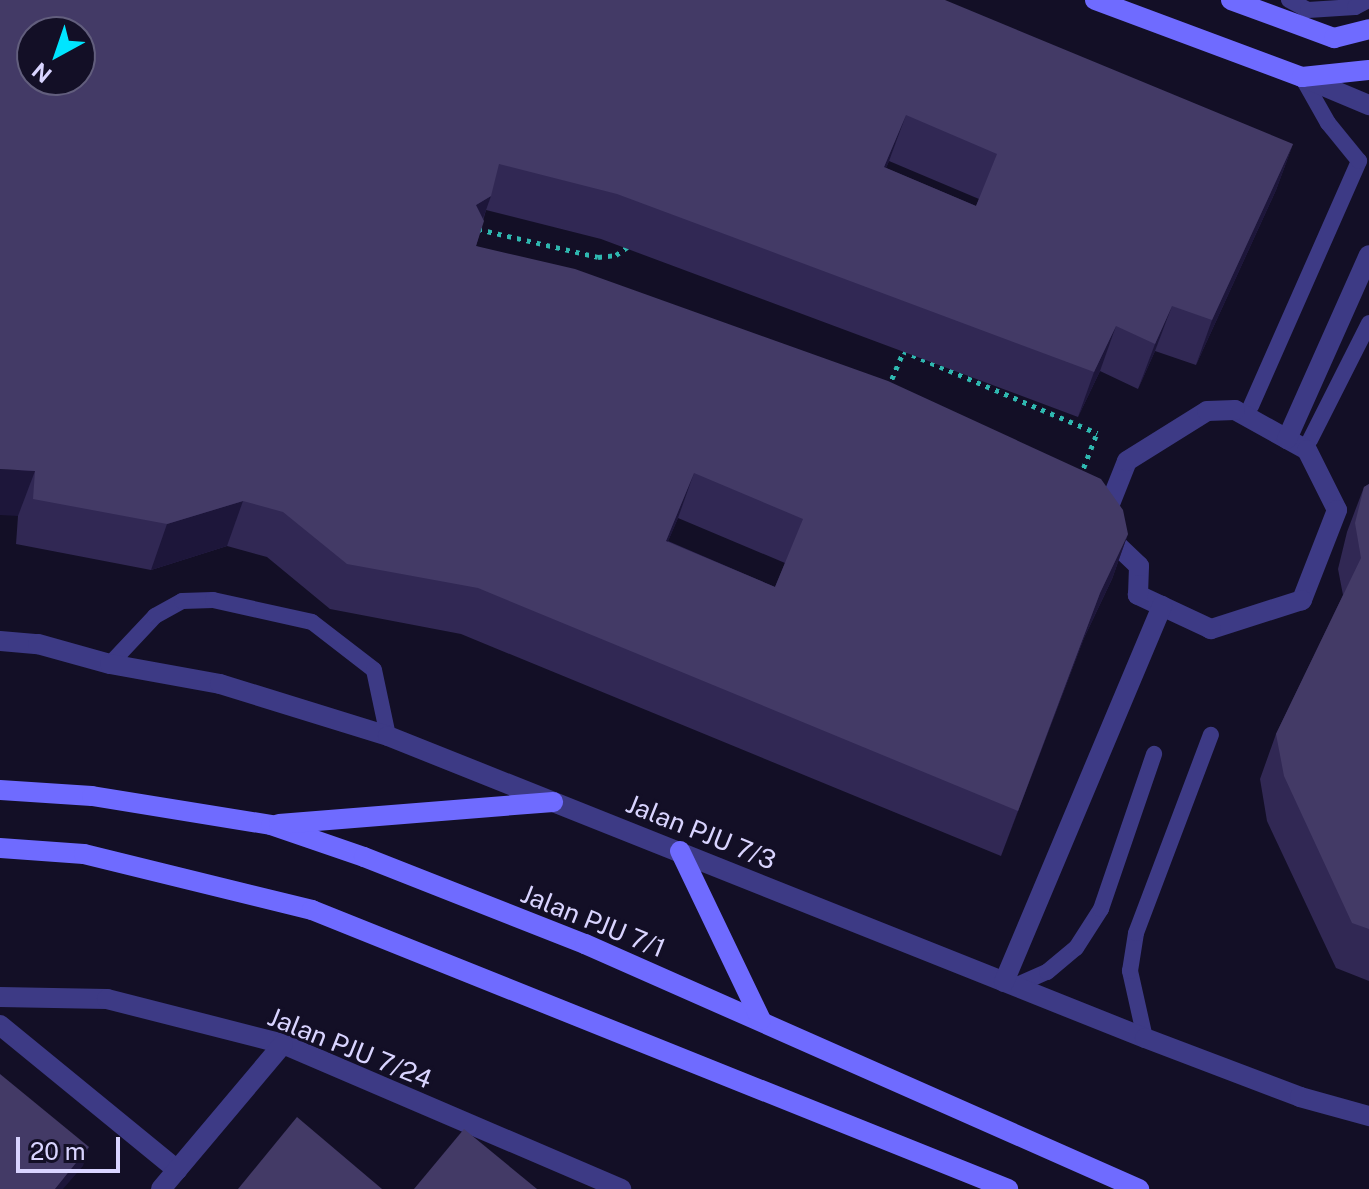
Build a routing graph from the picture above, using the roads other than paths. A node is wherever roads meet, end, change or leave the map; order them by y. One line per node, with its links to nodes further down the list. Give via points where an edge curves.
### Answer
1 (1095, 0): 7 (street)
2 (1231, 0): 5 (street, via 1334,38)
3 (1289, 0): 4 (lane, via 1308,10 1355,7)
4 (1369, 0)
5 (1369, 29)
6 (1369, 70): 7 (street)
7 (1302, 77): 8 (street); 11 (lane, via 1359,161)
8 (1369, 105)
9 (1369, 255): 12 (street)
10 (1369, 323): 13 (lane)
11 (1251, 406)
12 (1287, 439): 14 (street, via 1307,450 1337,510 1302,600 1211,629); 14 (street, via 1235,410 1207,411 1127,461 1105,495 1100,529 1139,566 1138,595)
13 (1310, 440)
14 (1162, 606): 25 (street)
15 (0, 641): 16 (street, Jalan PJU 7/3, via 38,644)
16 (110, 664): 18 (street, Jalan PJU 7/3, via 220,684); 18 (lane, via 155,616 182,601 213,600 312,622 374,670)
17 (1211, 735): 29 (lane, via 1136,933 1130,971)
18 (388, 736): 21 (street, Jalan PJU 7/3)
19 (1154, 754): 25 (lane, via 1101,909 1076,948 1047,972)
20 (0, 790): 22 (street, Jalan PJU 7/1, via 92,796)
21 (553, 802): 22 (street); 24 (street, Jalan PJU 7/3)
22 (271, 825): 27 (street, Jalan PJU 7/1, via 556,933)
23 (0, 848): 35 (street, via 84,854 312,910)
24 (680, 851): 25 (street, Jalan PJU 7/3); 27 (street)
25 (1010, 984): 29 (street, Jalan PJU 7/3)
26 (0, 997): 30 (street, Jalan PJU 7/24, via 107,999)
27 (761, 1020): 36 (street, Jalan PJU 7/1)
28 (0, 1025): 32 (street)
29 (1145, 1038): 31 (street, Jalan PJU 7/3, via 1300,1097)
30 (283, 1044): 32 (street); 34 (street, Jalan PJU 7/24)
31 (1369, 1116)
32 (177, 1170): 33 (street)
33 (161, 1189)
34 (621, 1189)
35 (1008, 1189)
36 (1139, 1189)

